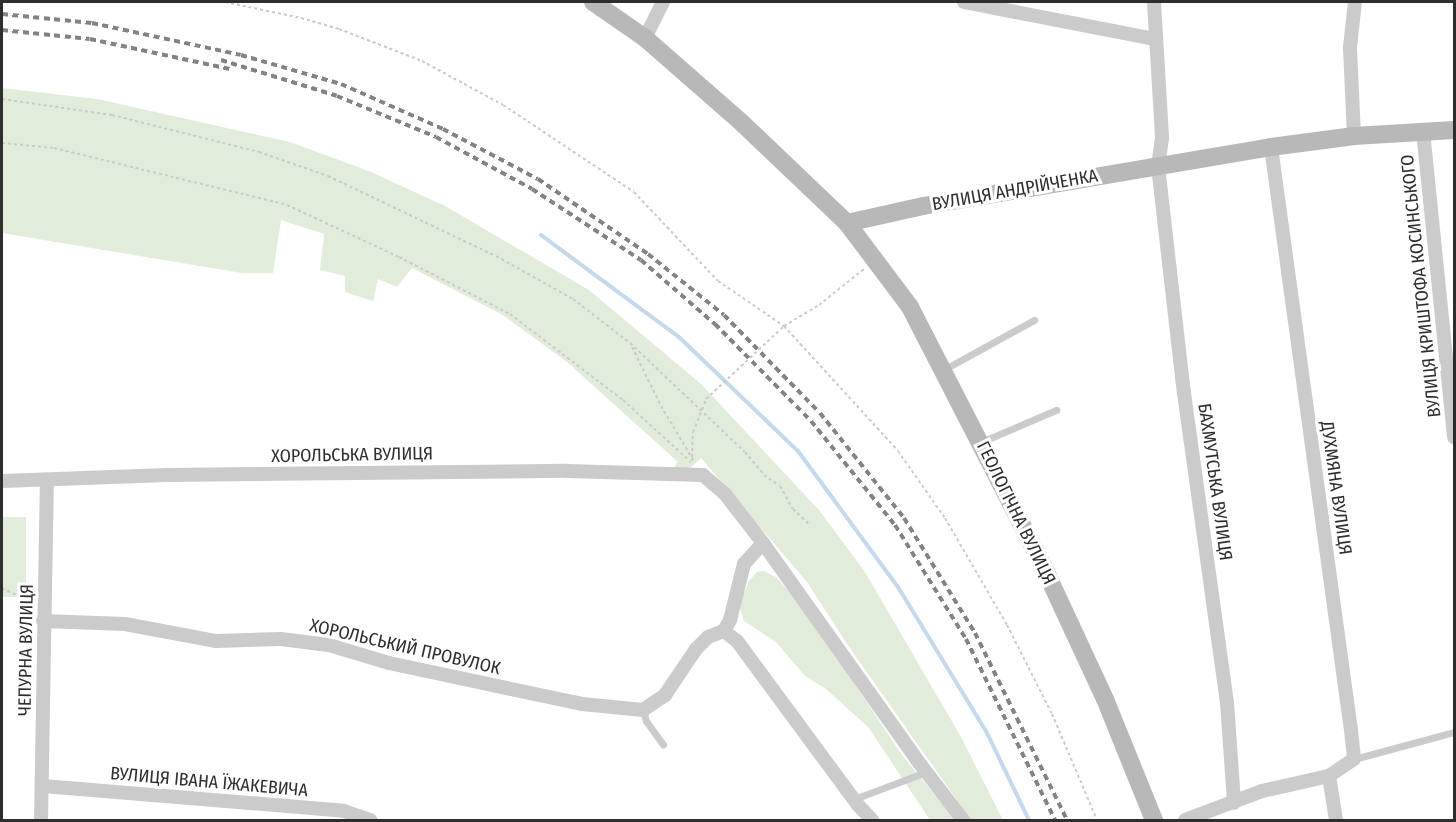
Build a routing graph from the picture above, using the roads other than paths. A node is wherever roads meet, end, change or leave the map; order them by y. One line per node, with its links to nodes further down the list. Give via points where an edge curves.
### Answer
1 (593, 2): 6 (street)
2 (663, 2): 6 (street)
3 (964, 2): 7 (street)
4 (1154, 2): 7 (street, БАХМУТСЬКА ВУЛИЦЯ)
5 (1355, 2): 10 (street, via 1350,47)
6 (645, 38): 13 (street)
7 (1155, 39): 12 (street, БАХМУТСЬКА ВУЛИЦЯ, via 1162,138)
8 (1455, 130): 9 (street, ВУЛИЦЯ АНДРІЙЧЕНКА)
9 (1423, 131): 10 (street, ВУЛИЦЯ АНДРІЙЧЕНКА); 17 (street, ВУЛИЦЯ КРИШТОФА КОСИНСЬКОГО)
10 (1354, 136): 11 (street, ВУЛИЦЯ АНДРІЙЧЕНКА)
11 (1271, 147): 12 (street, ВУЛИЦЯ АНДРІЙЧЕНКА); 27 (street, ДУХМЯНА ВУЛИЦЯ)
12 (1158, 166): 13 (street, ВУЛИЦЯ АНДРІЙЧЕНКА, via 934,204); 32 (street, БАХМУТСЬКА ВУЛИЦЯ, via 1184,393 1227,702)
13 (847, 223): 15 (street, ГЕОЛОГІЧНА ВУЛИЦЯ, via 910,307)
14 (1034, 320): 15 (lane)
15 (943, 370): 18 (street, ГЕОЛОГІЧНА ВУЛИЦЯ)
16 (1056, 410): 18 (lane)
17 (1455, 437)
18 (981, 442): 37 (street, ГЕОЛОГІЧНА ВУЛИЦЯ, via 1105,699)
19 (47, 481): 20 (street, ХОРОЛЬСЬКА ВУЛИЦЯ); 21 (street, ХОРОЛЬСЬКА ВУЛИЦЯ, via 167,475 532,471 704,475 725,494); 22 (street, ЧЕПУРНА ВУЛИЦЯ)
20 (2, 482)
21 (763, 543): 23 (street, via 744,564); 28 (street)
22 (44, 615): 24 (street, ХОРОЛЬСЬКИЙ ПРОВУЛОК, via 216,640 282,639 329,645 389,663 582,704); 30 (street, ЧЕПУРНА ВУЛИЦЯ)
23 (724, 631): 24 (street, via 708,637 664,695); 31 (street, via 737,641)
24 (643, 710): 26 (lane)
25 (1455, 732): 27 (lane)
26 (663, 744)
27 (1353, 759): 29 (street)
28 (926, 772): 31 (lane); 36 (street)
29 (1329, 776): 32 (street, via 1262,791); 39 (street)
30 (43, 786): 33 (street, ЧЕПУРНА ВУЛИЦЯ); 34 (street, ВУЛИЦЯ ІВАНА ЇЖАКЕВИЧА, via 345,811)
31 (854, 799): 35 (street)
32 (1234, 803): 38 (street)
33 (41, 820)
34 (370, 820)
35 (872, 820)
36 (963, 820)
37 (1154, 820)
38 (1185, 820)
39 (1336, 820)

